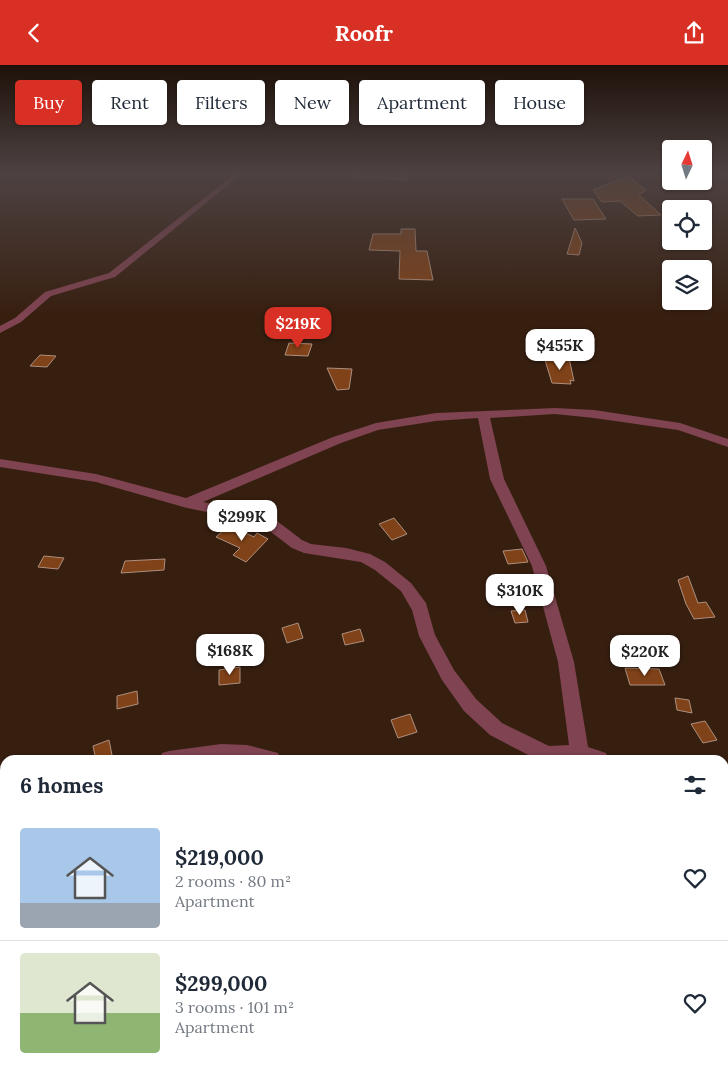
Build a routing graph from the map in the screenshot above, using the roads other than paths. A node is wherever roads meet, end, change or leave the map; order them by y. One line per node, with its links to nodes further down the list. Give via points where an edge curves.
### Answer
1 (181, 220): 2 (street, via 112,275 48,294 18,320)
2 (0, 330)
3 (483, 415): 4 (street, via 556,411 594,414 680,427); 6 (street, via 436,417 376,427); 7 (street, via 497,479 535,555 566,662)
4 (728, 443)
5 (0, 463): 6 (street, via 96,478)
6 (187, 503): 10 (street, via 255,517 268,522 296,544 309,549 346,553 380,566 406,587 420,608 427,636 448,675 470,705 496,729)
7 (580, 754): 11 (street); 12 (street)
8 (218, 755): 9 (street)
9 (254, 755)
10 (545, 755)
11 (570, 755)
12 (583, 755)

